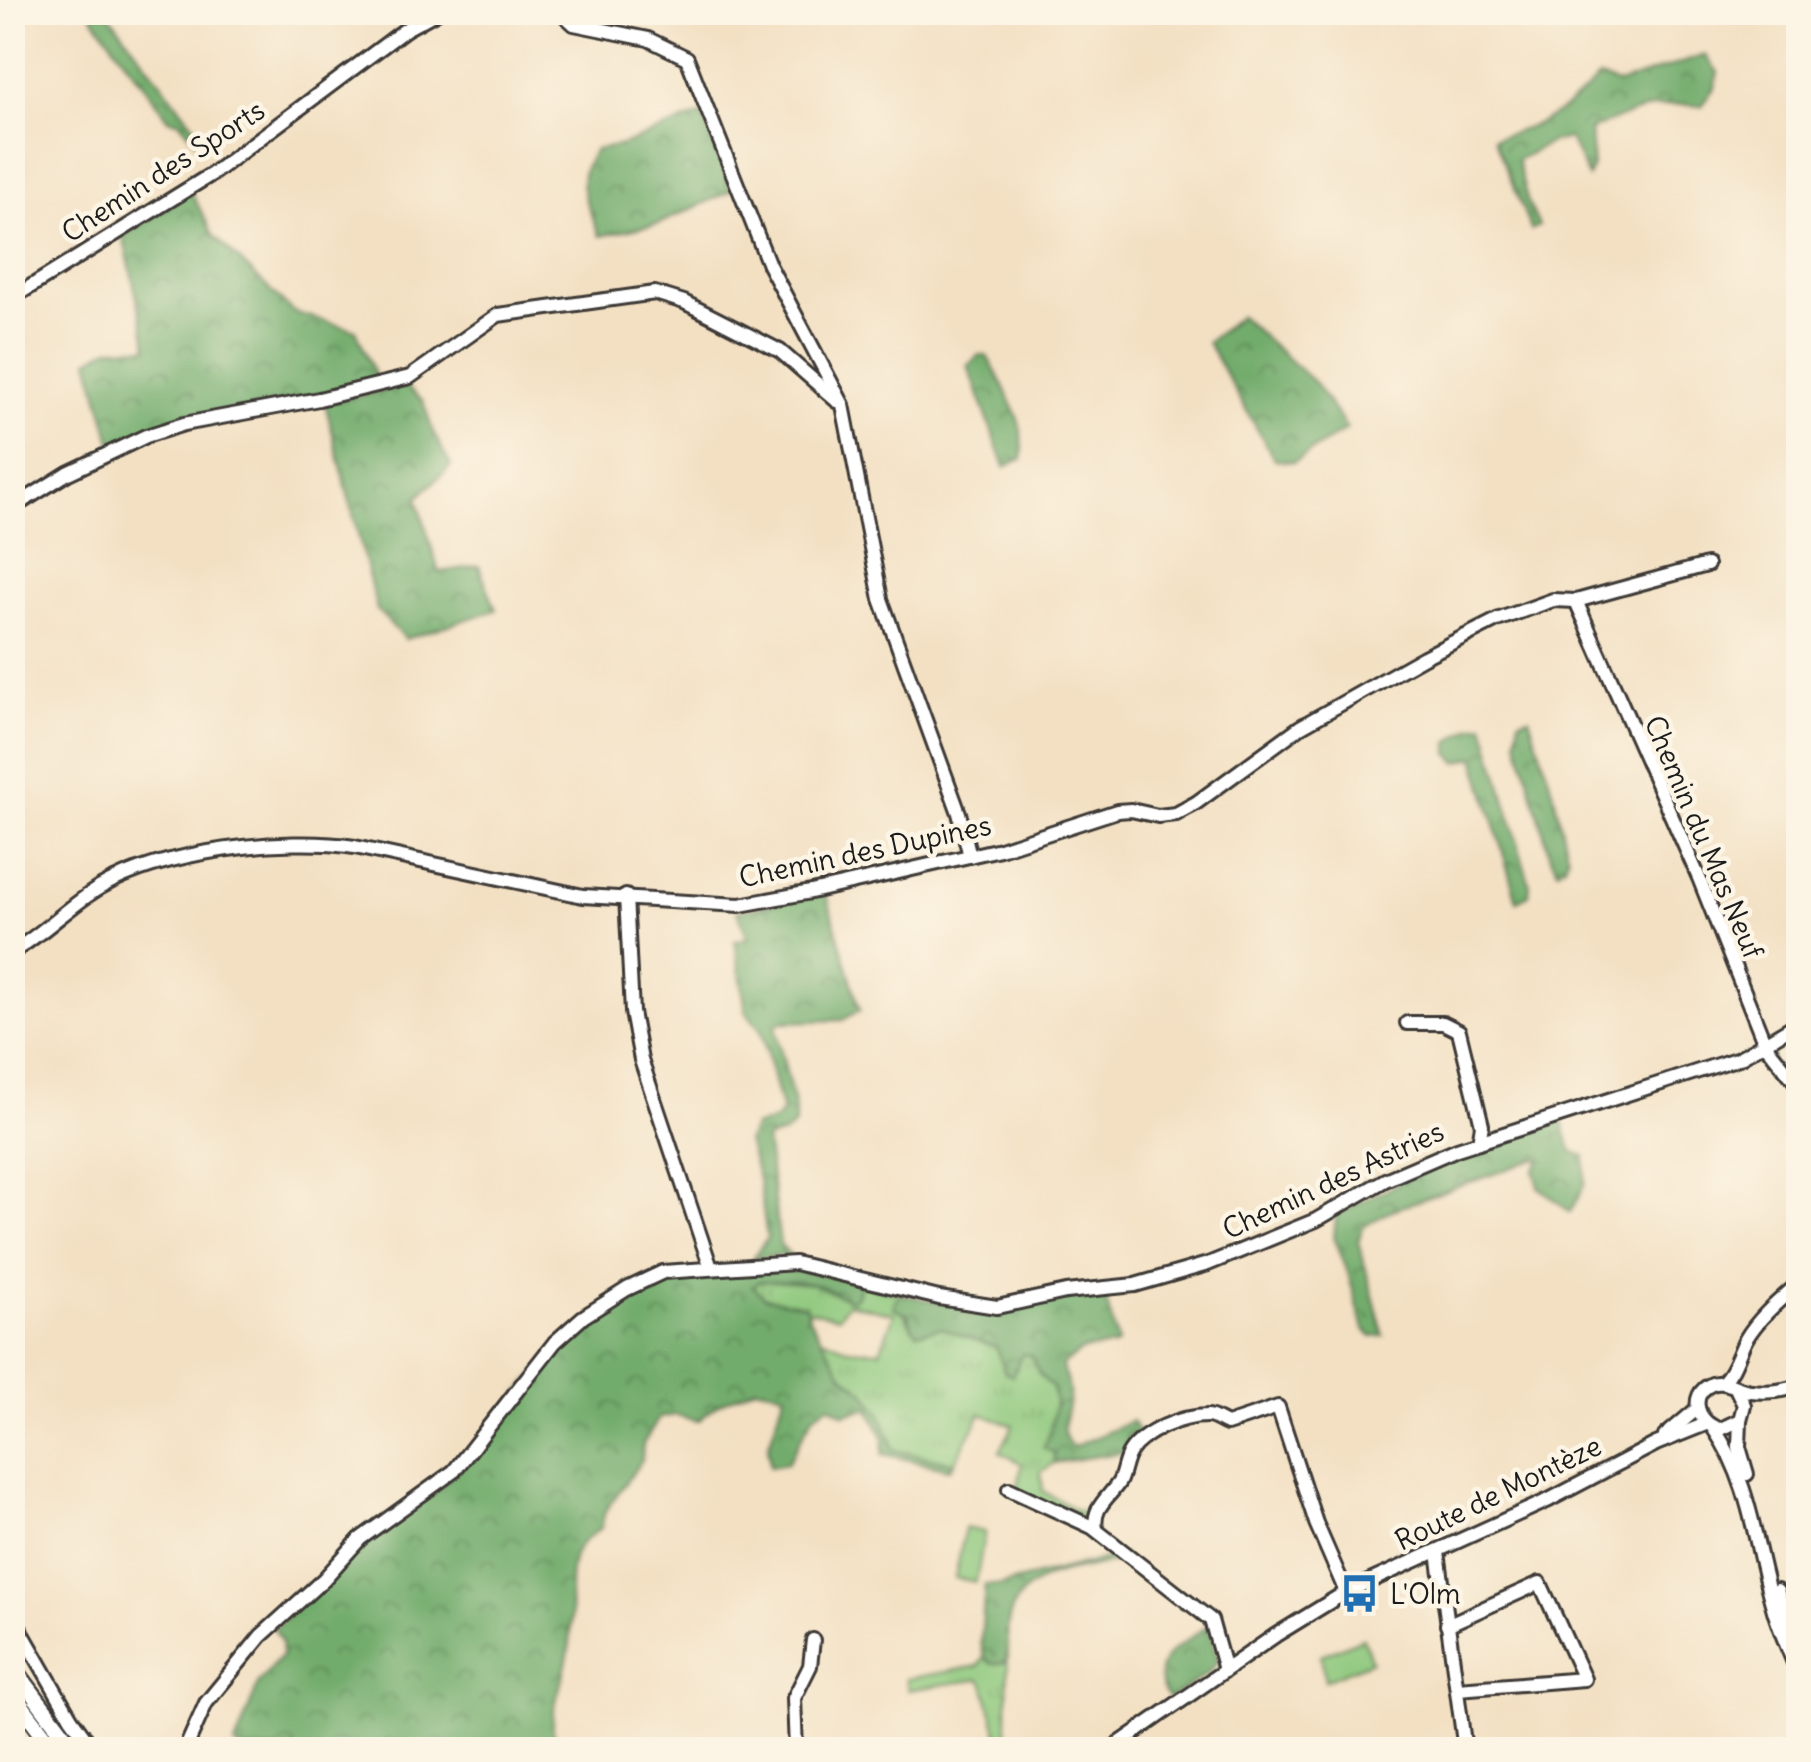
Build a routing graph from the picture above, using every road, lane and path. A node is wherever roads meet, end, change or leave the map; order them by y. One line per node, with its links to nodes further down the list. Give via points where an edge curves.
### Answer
1 (437, 12): 3 (street, Chemin des Sports, via 212,174)
2 (561, 12): 4 (street, via 574,24 648,39 686,58 758,240)
3 (12, 298)
4 (842, 405): 5 (street, via 780,351 655,293 498,316 410,377 146,436 68,472); 8 (street, via 881,599)
5 (12, 508)
6 (1708, 566): 7 (street, Chemin des Dupines)
7 (1576, 600): 8 (street, Chemin des Dupines, via 1553,600 1497,620 1424,656 1290,734 1186,810 1158,816 1117,811); 13 (street, Chemin du Mas Neuf, via 1700,878)
8 (970, 856): 9 (street, Chemin des Dupines, via 740,905)
9 (626, 896): 10 (street, Chemin des Dupines, via 583,896 320,842 262,844 176,860 110,882); 16 (street, via 641,1060)
10 (12, 952)
11 (1407, 1023): 15 (street, via 1458,1030 1482,1125)
12 (1798, 1023): 13 (street, Chemin des Astries)
13 (1765, 1044): 14 (street, Chemin du Mas Neuf); 15 (street, Chemin des Astries, via 1740,1058)
14 (1798, 1086)
15 (1479, 1142): 16 (street, Chemin des Astries, via 1386,1180 1316,1220 1135,1285 997,1307 795,1262)
16 (711, 1268): 41 (street, Chemin des Astries, via 663,1272 583,1316 555,1342 454,1472 360,1539 262,1636 206,1702)
17 (1798, 1284): 18 (street, via 1747,1337)
18 (1730, 1382): 20 (street); 21 (street, via 1707,1387); 22 (street, via 1743,1398)
19 (1798, 1386): 20 (street)
20 (1782, 1392): 22 (street)
21 (1698, 1408): 23 (street); 24 (street, Route de Montèze)
22 (1742, 1415): 23 (street, via 1728,1428); 32 (street, via 1741,1454)
23 (1710, 1426): 24 (street, Route de Montèze); 35 (street, via 1743,1483 1773,1610)
24 (1656, 1444): 27 (street, Route de Montèze)
25 (1009, 1489): 26 (street)
26 (1096, 1529): 28 (street, via 1100,1505 1144,1437 1194,1418 1210,1415 1228,1424 1278,1406); 34 (street, via 1212,1620)
27 (1438, 1552): 28 (street, Route de Montèze); 30 (street)
28 (1346, 1592): 34 (street, Route de Montèze)
29 (12, 1615): 40 (street)
30 (1447, 1625): 36 (street); 36 (street, via 1540,1582 1584,1679)
31 (812, 1640): 42 (street, via 810,1666 794,1698)
32 (1798, 1654)
33 (12, 1666): 39 (main road)
34 (1226, 1670): 43 (street, Route de Montèze)
35 (1798, 1674)
36 (1458, 1689): 44 (street)
37 (12, 1693): 38 (main road)
38 (55, 1750)
39 (75, 1750)
40 (94, 1750)
41 (185, 1750)
42 (796, 1750)
43 (1110, 1750)
44 (1466, 1750)

